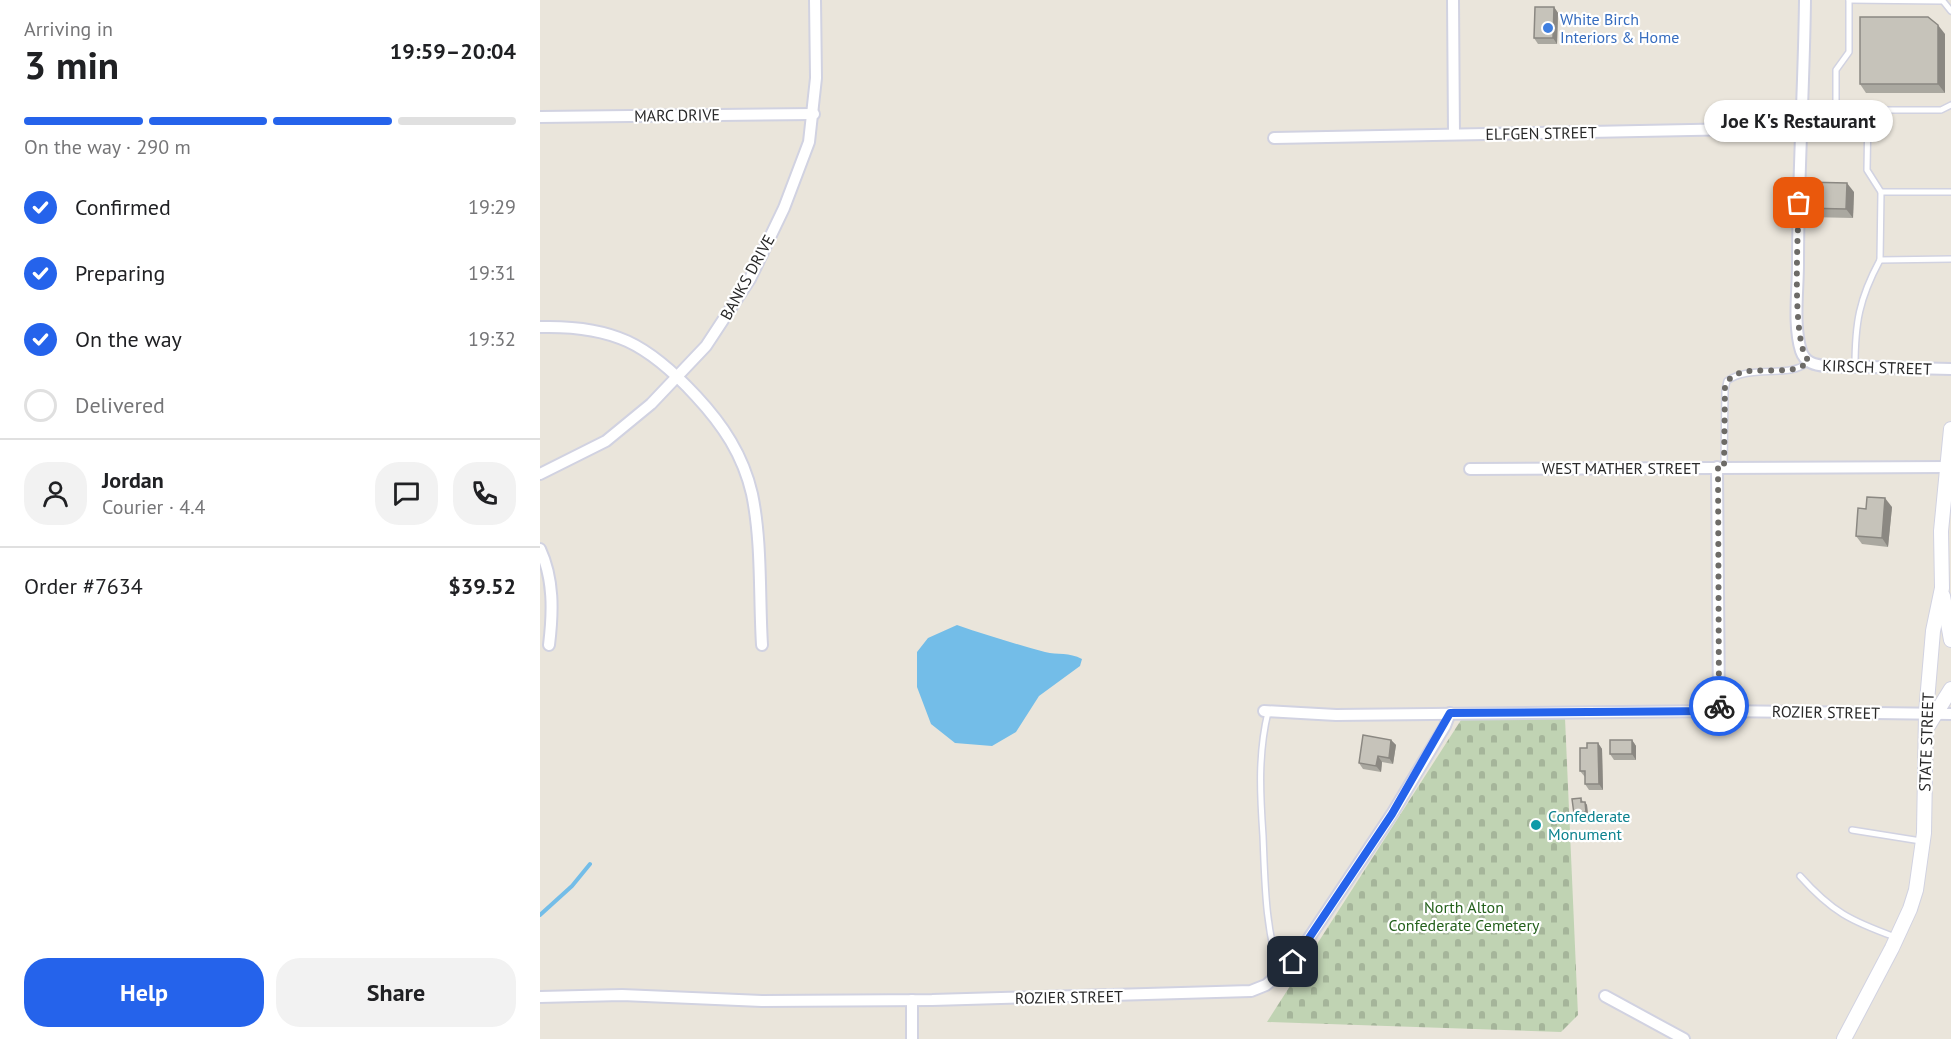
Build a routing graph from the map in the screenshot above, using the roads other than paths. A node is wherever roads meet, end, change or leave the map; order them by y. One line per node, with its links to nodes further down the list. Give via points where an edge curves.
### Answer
1 (815, 0): 10 (street, BANKS DRIVE)
2 (1453, 0): 12 (street)
3 (1804, 0): 7 (street, KIRSCH STREET)
4 (1849, 1): 5 (lane, via 1943,1); 8 (lane, via 1849,52 1836,70)
5 (1951, 11)
6 (1951, 105): 9 (lane, via 1941,110)
7 (1804, 109): 8 (lane); 12 (street, ELFGEN STREET, via 1742,129); 19 (street, KIRSCH STREET, via 1798,321 1802,352)
8 (1836, 109): 9 (lane)
9 (1868, 110): 14 (lane, via 1867,170)
10 (814, 114): 11 (street, MARC DRIVE); 22 (street, BANKS DRIVE, via 799,172 750,279 706,346)
11 (540, 117)
12 (1454, 134): 13 (street, ELFGEN STREET)
13 (1274, 138)
14 (1881, 192): 15 (lane); 17 (lane)
15 (1951, 192)
16 (1951, 259): 17 (lane)
17 (1880, 260): 20 (lane, via 1863,291 1855,336)
18 (540, 327): 22 (street, via 581,328 623,339 660,360)
19 (1809, 361): 20 (street, KIRSCH STREET); 24 (lane, via 1796,368 1752,372 1727,381)
20 (1855, 367): 21 (street, KIRSCH STREET)
21 (1951, 369)
22 (678, 377): 27 (street, BANKS DRIVE, via 606,441); 33 (street, via 718,420 747,475 755,515)
23 (1951, 429): 25 (street, STATE STREET)
24 (1721, 467): 25 (street, WEST MATHER STREET); 26 (street, WEST MATHER STREET); 35 (street)
25 (1948, 467): 28 (street, STATE STREET)
26 (1470, 469)
27 (540, 474)
28 (1946, 543): 30 (street, STATE STREET)
29 (540, 549): 32 (street, via 551,592)
30 (1942, 588): 31 (street); 39 (street, STATE STREET, via 1933,631)
31 (1951, 640)
32 (549, 645)
33 (762, 645)
34 (1951, 689): 39 (street)
35 (1719, 711): 37 (street, ROZIER STREET); 39 (street, ROZIER STREET)
36 (1266, 712): 37 (street, ROZIER STREET); 44 (lane, via 1260,754 1260,798 1267,927)
37 (1450, 713): 44 (street, ROZIER STREET, via 1392,814 1314,934)
38 (1951, 714): 39 (street, ROZIER STREET)
39 (1930, 718): 41 (street, STATE STREET)
40 (1851, 830): 41 (lane)
41 (1922, 842): 43 (street, STATE STREET, via 1916,890)
42 (1800, 876): 43 (lane, via 1821,900 1847,919)
43 (1897, 937): 48 (street, STATE STREET)
44 (1281, 975): 47 (street, ROZIER STREET, via 1266,985 1237,993)
45 (1605, 996): 50 (street)
46 (540, 997): 47 (street, ROZIER STREET)
47 (912, 1000): 49 (street)
48 (1847, 1038)
49 (912, 1039)
50 (1684, 1039)

